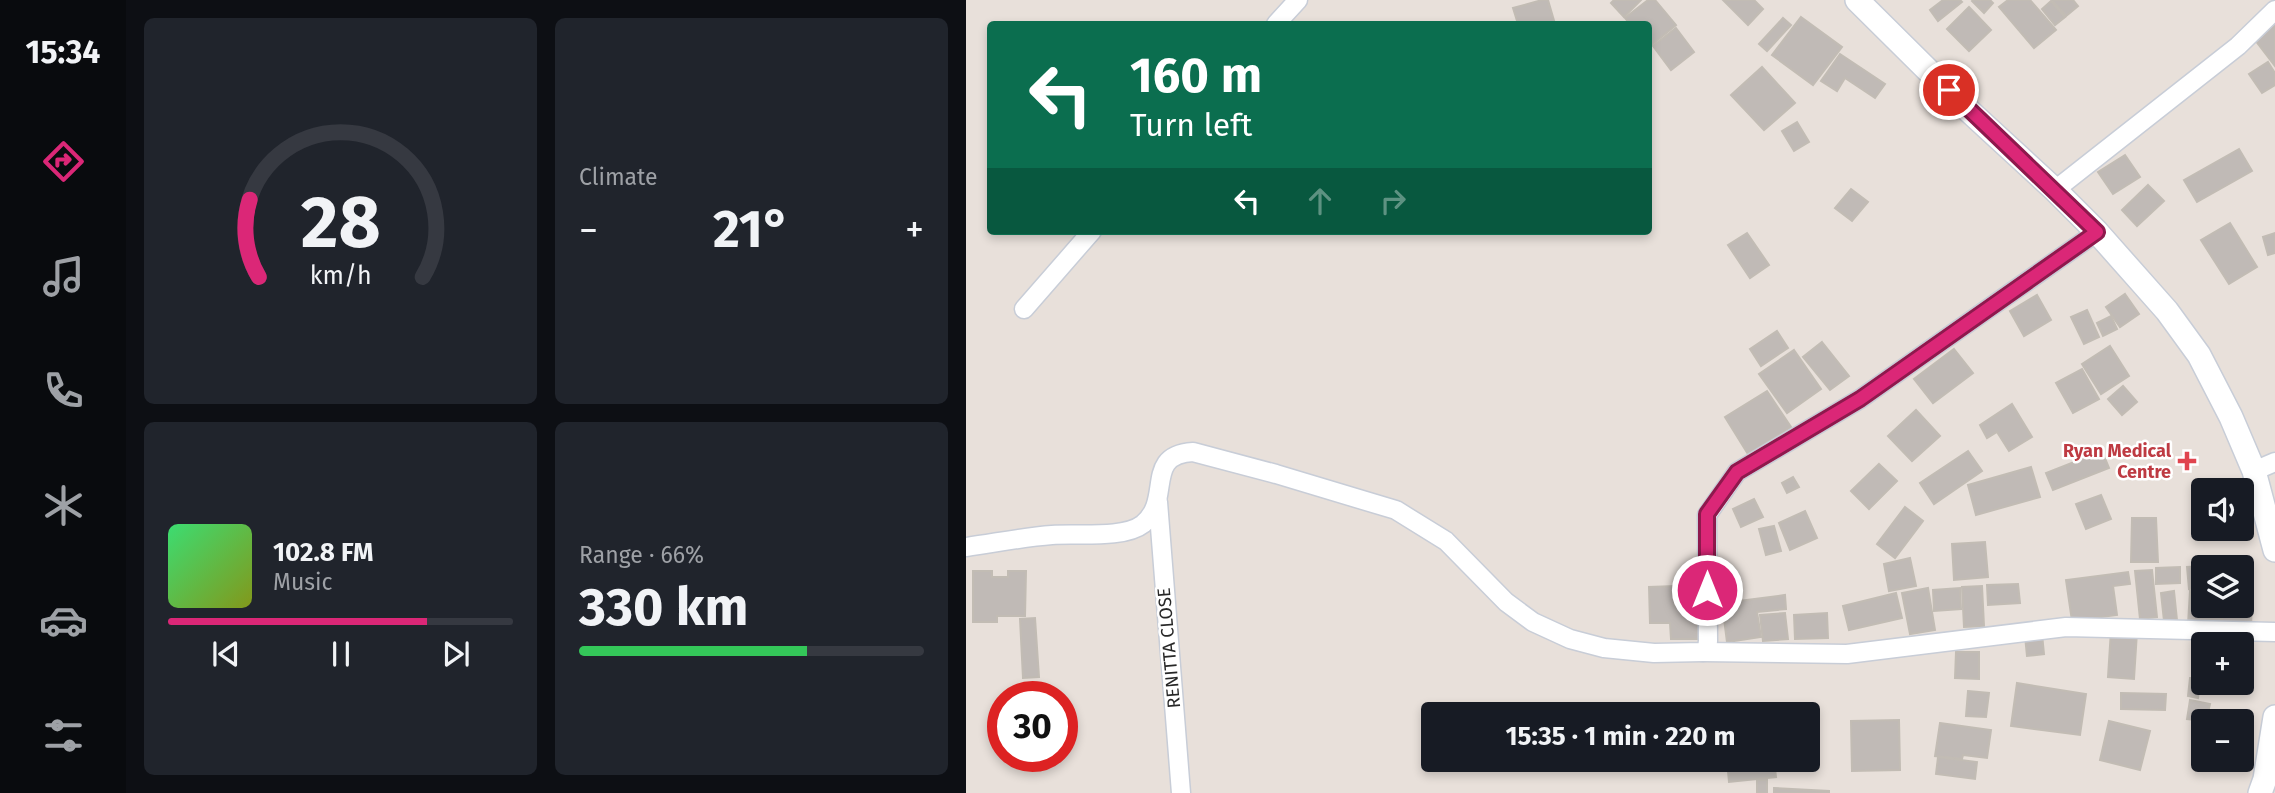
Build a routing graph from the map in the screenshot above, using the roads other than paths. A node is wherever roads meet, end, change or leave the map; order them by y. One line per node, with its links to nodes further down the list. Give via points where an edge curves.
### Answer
1 (1298, 0): 4 (street)
2 (1857, 0): 5 (street)
3 (2275, 10): 5 (street, via 2238,46)
4 (1279, 21)
5 (2055, 190): 6 (street)
6 (2097, 232): 10 (street, via 2199,355); 15 (street, via 1860,399 1737,472 1707,514 1707,648)
7 (1089, 235): 8 (street)
8 (1024, 309)
9 (2275, 462): 10 (street)
10 (2254, 471): 13 (street)
11 (1158, 502): 12 (street, via 1142,525 1127,532 1052,535); 15 (street, RENITTA CLOSE, via 1163,465 1180,453 1193,452 1276,474 1396,510 1446,541 1506,602 1533,622 1570,639 1654,653); 18 (street, RENITTA CLOSE)
12 (966, 547)
13 (2275, 550)
14 (2275, 632): 15 (street, RENITTA CLOSE, via 2066,627 1846,654)
15 (1703, 652)
16 (2275, 717): 17 (street)
17 (2267, 784)
18 (1181, 793)

